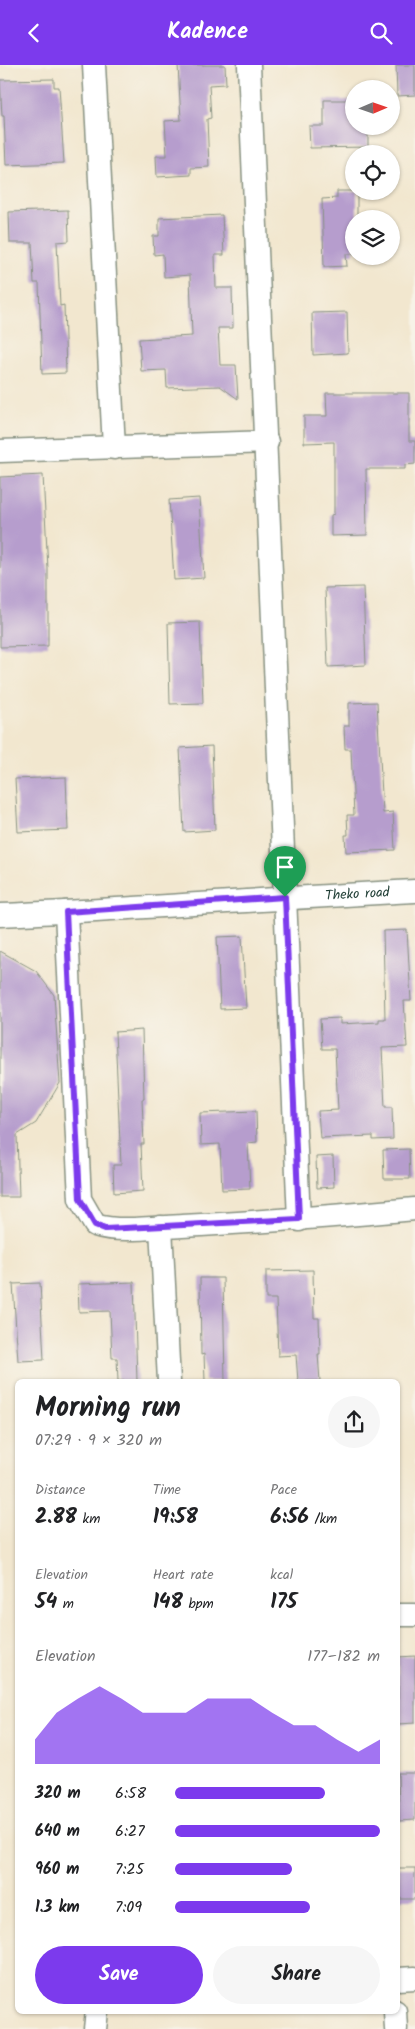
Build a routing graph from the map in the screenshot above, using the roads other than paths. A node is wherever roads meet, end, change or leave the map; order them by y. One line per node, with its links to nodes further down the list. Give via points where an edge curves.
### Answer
1 (94, 65): 4 (street)
2 (249, 65): 3 (street)
3 (267, 442): 4 (street); 7 (street)
4 (114, 448): 5 (street)
5 (0, 451)
6 (415, 891): 7 (street, Theko road)
7 (285, 897): 8 (street, Theko road); 11 (street)
8 (66, 912): 9 (street, Theko road); 12 (street, via 80,1199 95,1225 105,1229)
9 (0, 915)
10 (415, 1209): 11 (street)
11 (299, 1219): 12 (street)
12 (161, 1227): 13 (street)
13 (169, 1379)
14 (400, 1615): 15 (street)
15 (415, 1615)
16 (415, 1978): 17 (street)
17 (400, 1979)
18 (97, 2014): 20 (street)
19 (395, 2014): 21 (street)
20 (95, 2029)
21 (396, 2029)

